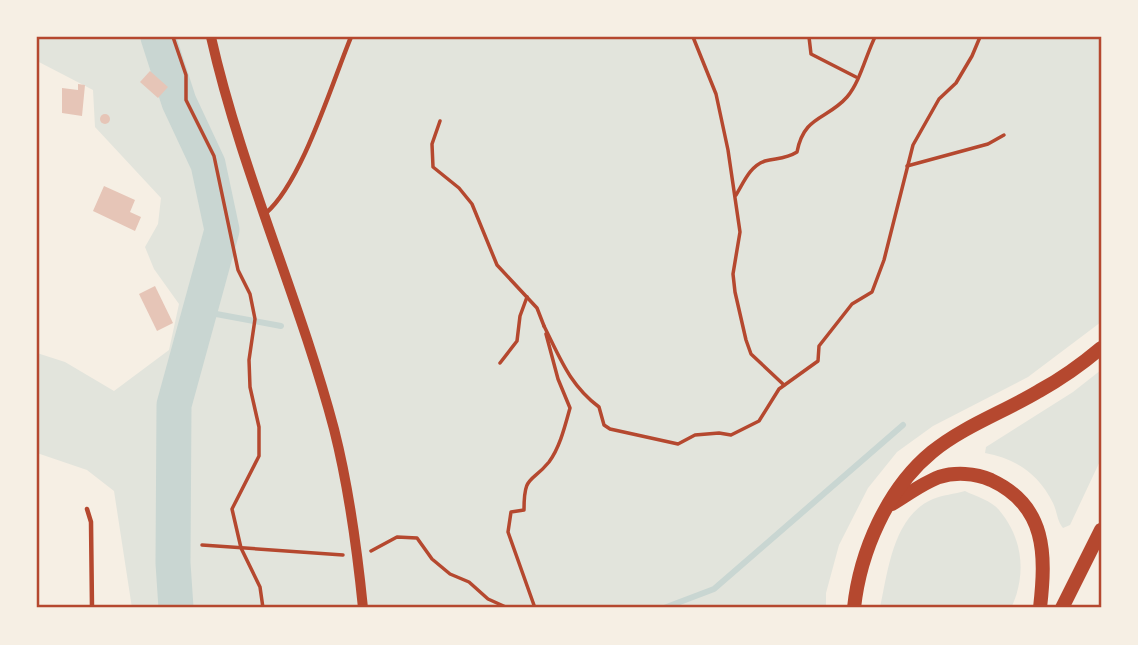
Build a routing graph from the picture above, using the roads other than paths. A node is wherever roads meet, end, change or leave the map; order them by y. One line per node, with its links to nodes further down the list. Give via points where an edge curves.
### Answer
1 (211, 37): 3 (main road)
2 (351, 37): 3 (lane, via 296,170 276,205)
3 (265, 214): 9 (main road, via 334,431)
4 (1101, 348): 5 (highway, via 1039,392 931,453 908,476)
5 (891, 504): 10 (highway, via 867,548); 11 (highway, via 938,477 962,473 1004,486 1022,500 1042,542)
6 (88, 509): 8 (lane)
7 (1101, 530): 12 (highway)
8 (92, 608)
9 (363, 608)
10 (854, 608)
11 (1040, 608)
12 (1062, 608)

